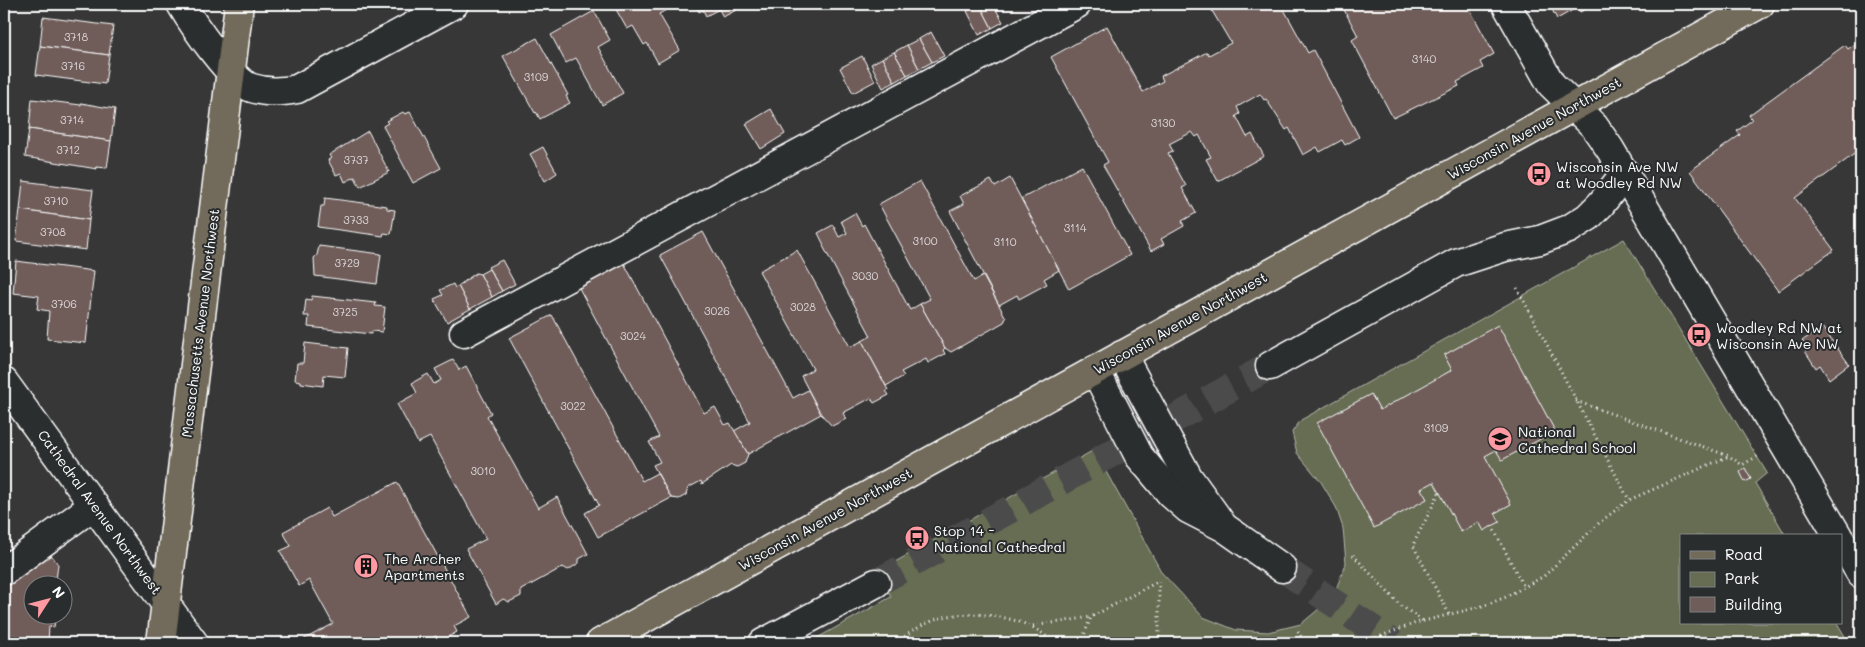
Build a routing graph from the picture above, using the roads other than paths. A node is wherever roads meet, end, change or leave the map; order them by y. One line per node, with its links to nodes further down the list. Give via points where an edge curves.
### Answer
1 (181, 4): 7 (street)
2 (239, 4): 7 (main road, Massachusetts Avenue Northwest)
3 (454, 4): 7 (street, via 297,89 275,93 250,88)
4 (1077, 4): 10 (street)
5 (1506, 4): 8 (street, via 1543,73)
6 (1760, 4): 8 (main road, Wisconsin Avenue Northwest)
7 (231, 73): 23 (main road, Massachusetts Avenue Northwest)
8 (1574, 106): 9 (street, via 1594,126); 11 (main road, Wisconsin Avenue Northwest)
9 (1625, 173): 12 (street, via 1601,204 1569,230 1456,263); 17 (street)
10 (464, 333)
11 (1122, 355): 13 (main road, Wisconsin Avenue Northwest); 16 (street, via 1188,477)
12 (1270, 366)
13 (1095, 370): 16 (street, via 1150,471 1188,509); 24 (main road, Wisconsin Avenue Northwest)
14 (4, 382): 15 (street, Cathedral Avenue Northwest)
15 (94, 505): 20 (street); 23 (street, Cathedral Avenue Northwest)
16 (1225, 528): 19 (street)
17 (1837, 534)
18 (1842, 543): 21 (street)
19 (1282, 568)
20 (4, 571)
21 (1861, 574)
22 (876, 583): 27 (street)
23 (166, 602): 25 (main road, Massachusetts Avenue Northwest); 26 (street, Cathedral Avenue Northwest)
24 (612, 640)
25 (161, 643)
26 (194, 643)
27 (763, 643)

